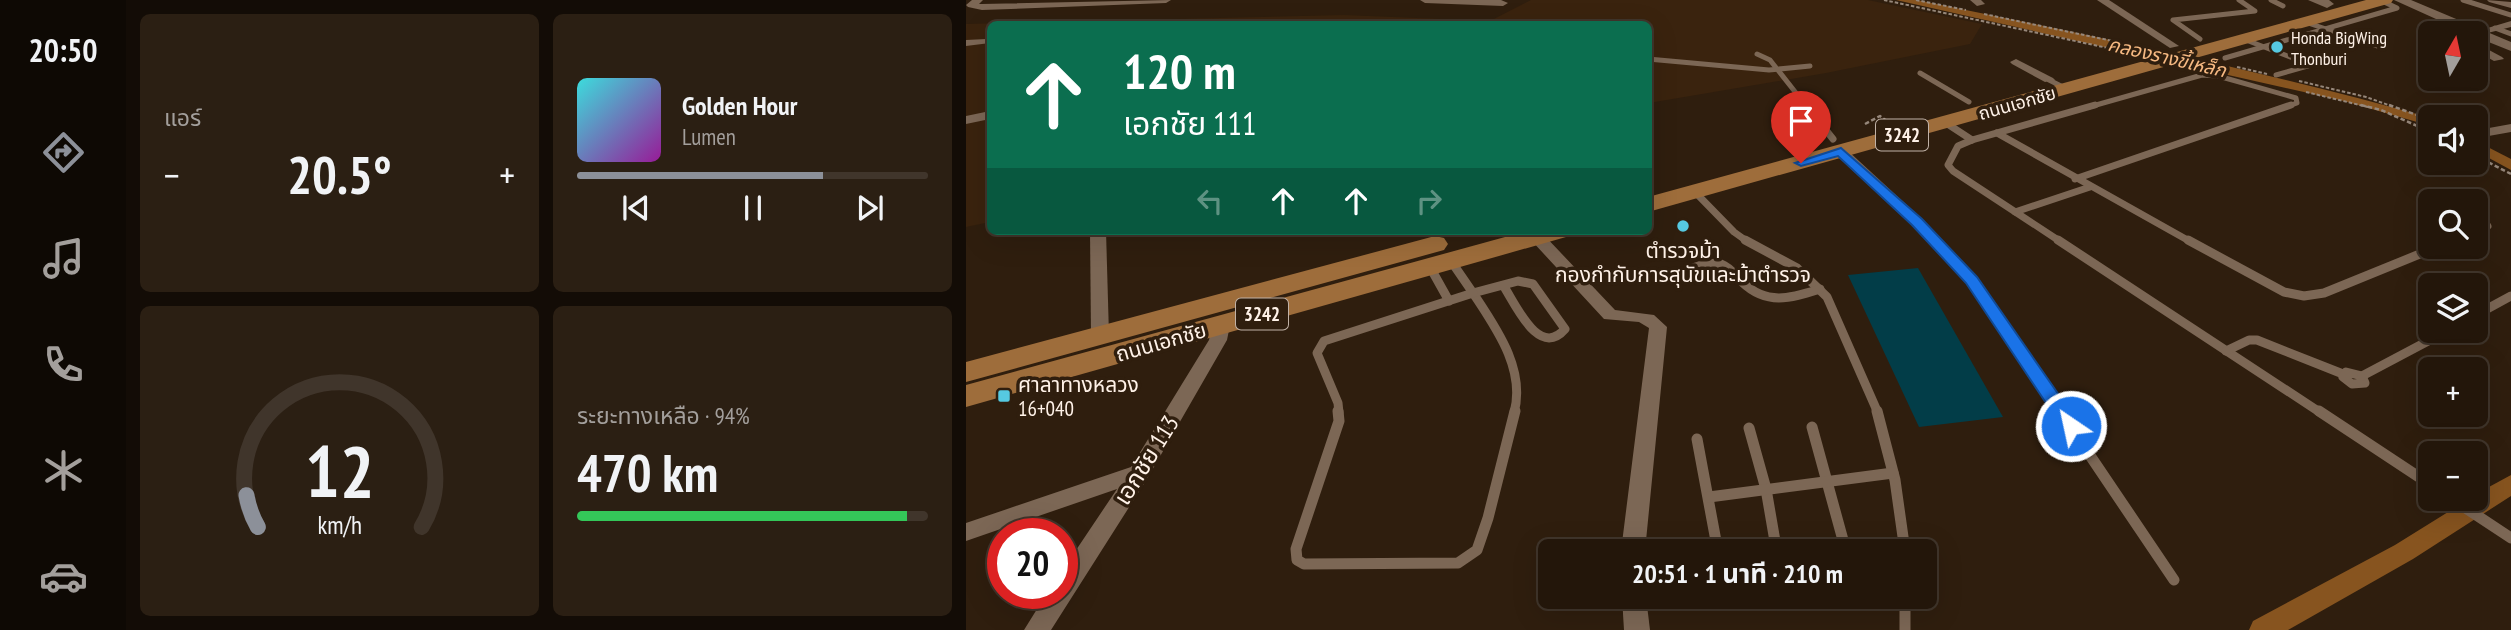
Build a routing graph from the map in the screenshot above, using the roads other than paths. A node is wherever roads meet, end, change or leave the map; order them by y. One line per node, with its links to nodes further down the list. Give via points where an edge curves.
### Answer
1 (978, 0): 2 (street, via 971,5)
2 (1166, 0)
3 (1425, 0): 11 (street)
4 (2102, 0): 32 (street)
5 (2239, 0): 23 (lane, via 2255,11 2174,20)
6 (2271, 0): 14 (lane)
7 (2383, 0): 12 (main road, ถนนเอกชัย / 3242); 20 (lane, via 2397,8)
8 (2400, 0): 16 (street)
9 (2463, 0): 15 (lane)
10 (2492, 0): 13 (street)
11 (1503, 3)
12 (2332, 4): 17 (main road, ถนนเอกชัย / 3242); 23 (main road, ถนนเอกชัย / 3242)
13 (2511, 5)
14 (2283, 6)
15 (2511, 15)
16 (2443, 21)
17 (2308, 23): 20 (lane); 24 (main road, ถนนเอกชัย / 3242)
18 (2511, 24): 19 (street)
19 (2495, 28): 21 (street); 22 (lane)
20 (2326, 29): 28 (lane); 29 (lane)
21 (2488, 31)
22 (2511, 34)
23 (2200, 39): 32 (main road, ถนนเอกชัย / 3242)
24 (2246, 40): 29 (lane); 32 (main road, ถนนเอกชัย / 3242)
25 (2488, 40): 30 (street)
26 (986, 42): 27 (street)
27 (966, 43)
28 (2377, 46)
29 (2264, 47): 36 (lane); 41 (lane, via 2311,65)
30 (2511, 47)
31 (2488, 49): 35 (street)
32 (2156, 53): 42 (main road, ถนนเอกชัย / 3242)
33 (1757, 54): 39 (lane)
34 (1652, 59): 39 (lane)
35 (2498, 59)
36 (2226, 61)
37 (2015, 62): 42 (street)
38 (1810, 65): 39 (lane)
39 (1777, 69): 51 (lane)
40 (1920, 73): 43 (lane)
41 (2277, 75)
42 (2058, 84): 43 (main road, ถนนเอกชัย / 3242); 46 (main road, ถนนเอกชัย / 3242)
43 (1969, 102): 51 (main road, ถนนเอกชัย / 3242)
44 (987, 116): 45 (street)
45 (966, 120)
46 (1946, 123): 50 (lane); 51 (main road, ถนนเอกชัย / 3242)
47 (2511, 128): 48 (street)
48 (2488, 132)
49 (1997, 133): 50 (lane); 52 (lane); 52 (lane, via 2202,75 2285,94 2298,103)
50 (1972, 140): 57 (lane, via 1958,146 1948,165)
51 (1837, 146): 53 (main road, ถนนเอกชัย / 3242); 55 (main road, ถนนเอกชัย / 3242); 58 (street)
52 (2075, 179): 54 (lane)
53 (1652, 187)
54 (2090, 187): 57 (lane); 63 (lane, via 2284,292 2324,293)
55 (1695, 192): 56 (main road, ถนนเอกชัย / 3242); 67 (lane, via 1734,232 1797,268)
56 (1652, 204)
57 (2015, 212): 75 (lane)
58 (1917, 222): 96 (lane, via 1978,289)
59 (1098, 235): 73 (street)
60 (1470, 235): 73 (main road, ถนนเอกชัย / 3242)
61 (1543, 235): 64 (main road, ถนนเอกชัย / 3242)
62 (1548, 235): 90 (street, via 1610,316 1640,316 1658,327)
63 (2418, 255)
64 (1441, 264): 68 (lane); 70 (lane); 72 (main road, ถนนเอกชัย / 3242)
65 (1673, 276): 67 (lane, via 1720,263 1750,291 1766,299 1778,301)
66 (1503, 285): 66 (lane, via 1536,335 1549,341 1563,333 1565,329 1533,284); 68 (lane)
67 (1820, 289): 81 (lane, via 1878,413)
68 (1472, 293): 70 (lane); 70 (lane, via 1519,382 1477,550 1458,563 1304,564 1297,560 1296,549 1339,421 1338,403 1317,354 1319,346)
69 (2511, 296): 71 (lane)
70 (1449, 301)
71 (2488, 308)
72 (1221, 325): 77 (main road, ถนนเอกชัย / 3242); 82 (street, เอกชัย 113, via 1218,340)
73 (1100, 335): 76 (main road, ถนนเอกชัย / 3242)
74 (2424, 343): 75 (lane, via 2362,376 2343,374 2257,340)
75 (2226, 351): 83 (lane)
76 (966, 372)
77 (966, 396)
78 (1812, 427): 84 (lane)
79 (1749, 428): 85 (lane)
80 (1697, 439): 86 (lane)
81 (1893, 472): 84 (lane); 94 (lane)
82 (1139, 473): 88 (street); 95 (street, เอกชัย 113)
83 (2418, 477)
84 (1827, 481): 85 (lane); 93 (lane)
85 (1766, 489): 86 (lane); 92 (lane)
86 (1709, 497): 91 (lane)
87 (2470, 511): 89 (lane)
88 (966, 532)
89 (2511, 538)
90 (1634, 539)
91 (1716, 539)
92 (1775, 539)
93 (1843, 539)
94 (1903, 539)
95 (1078, 566)
96 (2174, 580)
97 (1050, 609): 100 (street, เอกชัย 113)
98 (1635, 609): 101 (street)
99 (1905, 609): 102 (lane)
100 (1037, 630)
101 (1637, 630)
102 (1905, 630)

